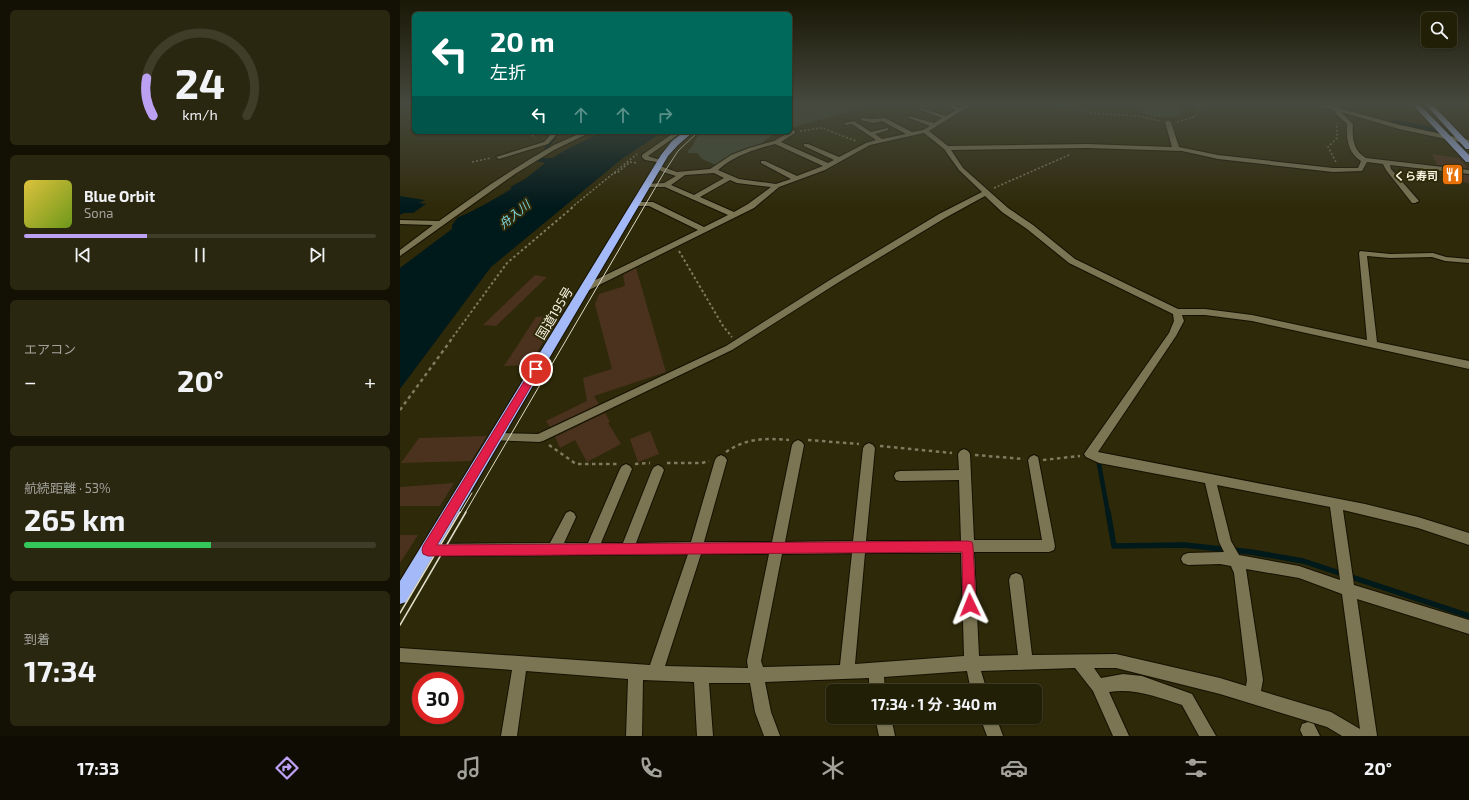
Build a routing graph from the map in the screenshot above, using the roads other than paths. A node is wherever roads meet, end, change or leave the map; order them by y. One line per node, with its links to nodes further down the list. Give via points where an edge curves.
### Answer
1 (550, 139): 18 (street, via 546,143)
2 (572, 139): 40 (street, via 552,149)
3 (668, 139): 24 (street, via 644,156)
4 (680, 139): 24 (highway, 国道195号)
5 (781, 139): 13 (street)
6 (883, 139): 12 (street)
7 (935, 139): 16 (street)
8 (1173, 139): 17 (street)
9 (1349, 139): 20 (street, via 1357,156)
10 (1448, 139): 21 (highway)
11 (1453, 139): 14 (street)
12 (880, 140): 19 (street)
13 (776, 142): 25 (street); 26 (street, via 748,151)
14 (1467, 144)
15 (806, 145): 19 (street)
16 (946, 148): 17 (street, via 1086,146); 34 (street, via 962,169)
17 (1176, 149): 20 (street, via 1218,157 1338,170 1360,170)
18 (499, 157)
19 (840, 160): 25 (street)
20 (1364, 160): 23 (street)
21 (1469, 160)
22 (763, 162): 30 (street)
23 (1386, 162): 27 (street); 36 (street, via 1388,169)
24 (660, 164): 28 (street, via 670,173); 32 (highway, 国道195号)
25 (829, 166): 30 (street)
26 (712, 171): 28 (street); 29 (street)
27 (1469, 172)
28 (684, 174): 31 (street)
29 (729, 178): 33 (street); 35 (street)
30 (797, 179): 33 (street)
31 (666, 185): 32 (street); 35 (street)
32 (647, 186): 37 (highway, 国道195号)
33 (777, 186): 38 (street)
34 (987, 192): 46 (street, via 1005,210 1072,261); 49 (street, via 836,280 737,344 542,437)
35 (694, 198): 38 (street)
36 (1414, 201)
37 (636, 204): 41 (street, via 650,204); 45 (highway, 国道195号)
38 (734, 215): 41 (street)
39 (400, 222): 40 (street)
40 (441, 223): 42 (street); 43 (street)
41 (705, 230): 45 (street)
42 (400, 247)
43 (400, 254)
44 (1469, 261): 47 (street, via 1433,255 1363,254)
45 (586, 288): 49 (highway, 国道195号)
46 (1177, 312): 47 (street, via 1204,312 1252,318); 59 (street, via 1179,321 1173,334 1090,454 1098,458 1169,469)
47 (1372, 343): 48 (street)
48 (1469, 365)
49 (496, 437): 70 (highway, 国道195号)
50 (799, 442): 65 (street)
51 (868, 446): 66 (street)
52 (964, 454): 57 (street)
53 (719, 458): 69 (street)
54 (1034, 460): 63 (street, via 1049,546)
55 (627, 466): 68 (street)
56 (658, 466): 64 (street)
57 (965, 475): 58 (street); 63 (street)
58 (900, 476)
59 (1210, 479): 60 (street); 72 (street, via 1225,542)
60 (1336, 503): 62 (street, via 1429,524); 74 (street)
61 (570, 516): 67 (street)
62 (1469, 539)
63 (968, 546): 66 (street); 80 (street)
64 (627, 548): 68 (street); 69 (street)
65 (777, 548): 66 (street); 69 (street); 87 (street, via 754,661)
66 (860, 548): 84 (street)
67 (554, 549): 68 (street); 70 (street)
68 (592, 549)
69 (696, 549): 85 (street)
70 (428, 550): 75 (highway, 国道195号)
71 (1188, 559): 72 (street)
72 (1233, 560): 74 (street, via 1299,572); 91 (street, via 1241,572 1255,680)
73 (1016, 580): 79 (street)
74 (1349, 590): 76 (street); 103 (street)
75 (400, 596)
76 (1469, 627)
77 (400, 655): 81 (street)
78 (1078, 661): 79 (street); 90 (street); 91 (street, via 1116,661)
79 (1026, 662): 80 (street)
80 (972, 663): 82 (street); 89 (street)
81 (520, 664): 83 (street); 94 (street)
82 (876, 670): 84 (street); 88 (street)
83 (636, 672): 85 (street); 95 (street)
84 (847, 672): 87 (street)
85 (655, 673): 86 (street)
86 (701, 675): 87 (street); 96 (street)
87 (756, 676): 97 (street, via 763,712)
88 (877, 684)
89 (977, 684)
90 (1098, 686): 100 (street); 101 (street, via 1122,682 1142,684 1187,699)
91 (1252, 695): 102 (street, via 1331,720)
92 (884, 724): 98 (street)
93 (991, 724): 99 (street)
94 (509, 736)
95 (634, 736)
96 (705, 736)
97 (772, 736)
98 (887, 736)
99 (995, 736)
100 (1121, 736)
101 (1208, 736)
102 (1357, 736)
103 (1369, 736)

